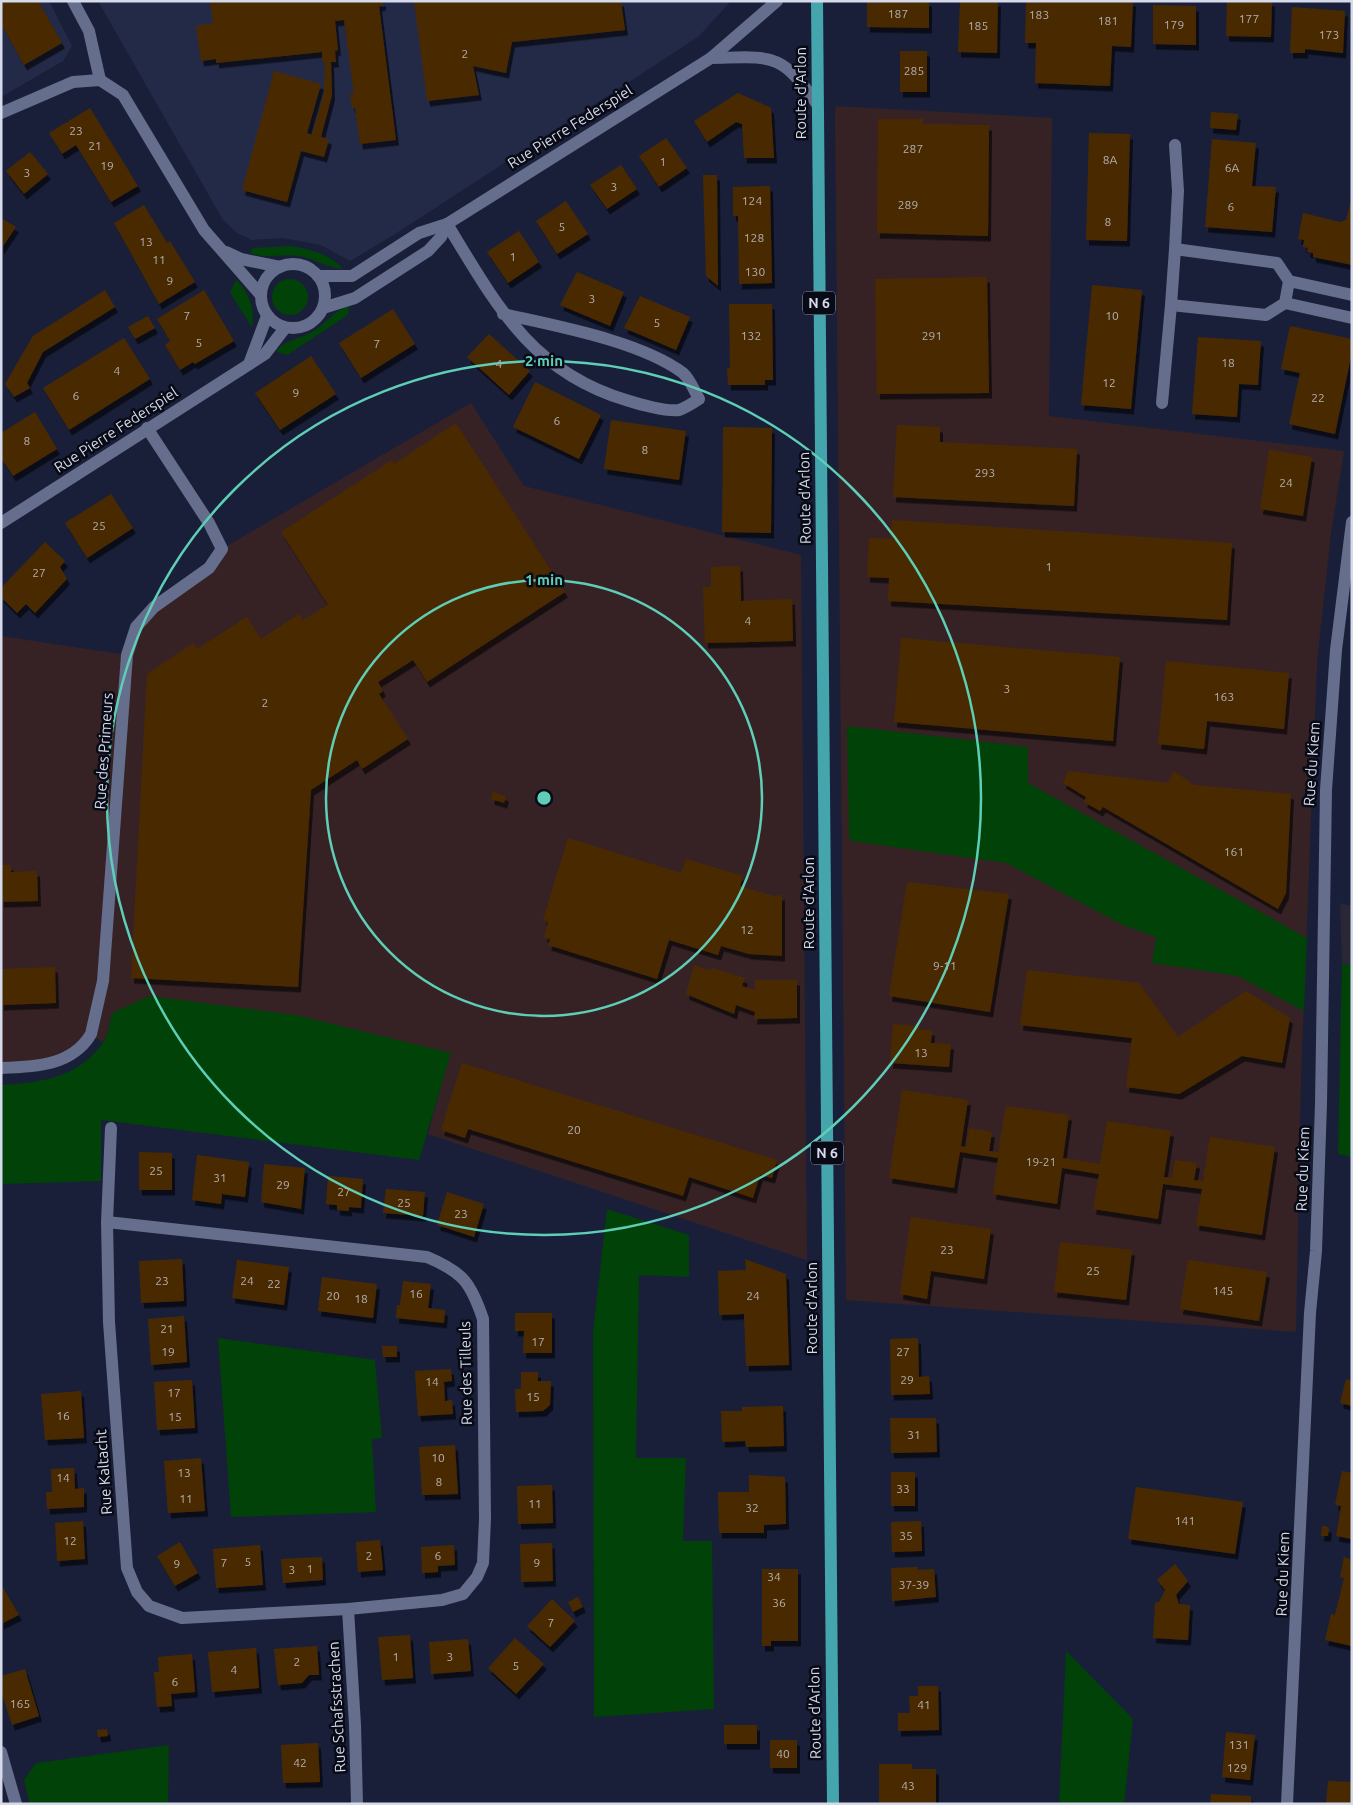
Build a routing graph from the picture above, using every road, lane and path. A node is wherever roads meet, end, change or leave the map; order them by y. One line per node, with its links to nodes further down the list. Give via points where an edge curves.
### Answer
1 (73, 1): 5 (street, via 89,31)
2 (777, 1): 4 (street, Rue Pierre Federspiel)
3 (816, 1): 6 (main road, Route d'Arlon / N 6)
4 (711, 58): 6 (street, via 762,58 781,62 799,78); 9 (street, Rue Pierre Federspiel)
5 (100, 80): 7 (street, via 73,82); 11 (street, via 123,95 204,230)
6 (817, 104): 36 (main road, Route d'Arlon / N 6)
7 (1, 113)
8 (1175, 145): 10 (street, via 1178,191)
9 (447, 224): 13 (street, Rue Pierre Federspiel, via 420,233 352,276); 19 (street, Rue Pierre Federspiel, via 441,237 428,251 355,298); 20 (street)
10 (1175, 249): 14 (street, via 1278,263); 18 (street)
11 (221, 250): 12 (street, via 241,259); 15 (street)
12 (280, 267): 13 (street, via 300,265); 15 (street, via 270,273)
13 (318, 276): 19 (street, via 325,297)
14 (1289, 281): 16 (street); 17 (street)
15 (260, 294): 21 (street)
16 (1352, 295)
17 (1285, 303): 18 (street, via 1266,315); 22 (street)
18 (1172, 304): 25 (street)
19 (322, 308): 23 (street, via 307,325)
20 (503, 314): 20 (street, via 535,350 568,376 606,394 641,405 678,410 699,399 684,374 643,352 578,331)
21 (267, 316): 23 (street); 24 (street)
22 (1352, 318)
23 (285, 328): 24 (street, Rue Pierre Federspiel, via 265,354)
24 (249, 364): 26 (street, Rue Pierre Federspiel)
25 (1162, 403)
26 (147, 428): 28 (street, Rue Pierre Federspiel); 29 (street, Rue des Primeurs, via 209,523 222,549 209,568 154,607 142,620 136,627 127,655 103,981 91,1034 87,1042 66,1059 35,1067)
27 (1352, 522): 37 (street, Rue du Kiem, via 1336,650 1326,790 1316,1251 1310,1313)
28 (1, 524)
29 (1, 1068)
30 (111, 1128): 31 (street, Rue Kaltacht)
31 (107, 1222): 32 (street, Rue Kaltacht, via 109,1322 127,1568 137,1592 149,1606 182,1618); 32 (street, Rue des Tilleuls, via 427,1257 447,1265 474,1292 483,1319 485,1519 482,1563 477,1577 464,1594 442,1600)
32 (348, 1609): 35 (street, Rue Schafsstrachen)
33 (1, 1752): 34 (street)
34 (16, 1804)
35 (357, 1804)
36 (833, 1804)
37 (1287, 1804)

